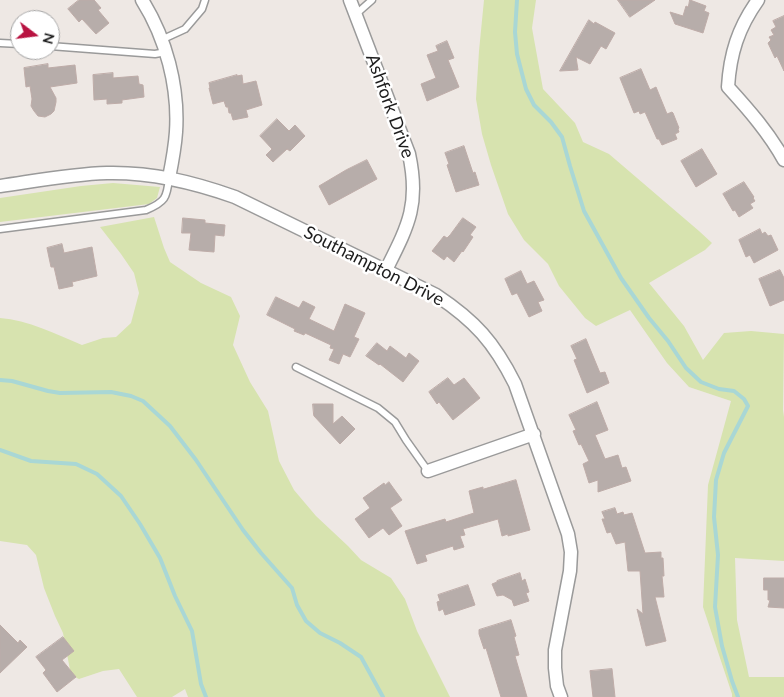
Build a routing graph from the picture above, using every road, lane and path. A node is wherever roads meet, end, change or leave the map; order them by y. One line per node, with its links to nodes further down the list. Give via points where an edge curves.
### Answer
1 (142, 0): 7 (street)
2 (205, 0): 7 (lane, via 185,29)
3 (350, 0): 6 (street, Ashfork Drive)
4 (372, 0): 6 (lane)
5 (758, 0): 10 (street, via 739,31 729,68 728,87)
6 (356, 15): 15 (street, Ashfork Drive, via 413,171 413,206)
7 (161, 40): 9 (street)
8 (60, 47): 9 (lane, via 155,54)
9 (166, 52): 12 (street, via 176,106)
10 (780, 142): 11 (street)
11 (784, 160)
12 (169, 178): 13 (street, Southampton Drive, via 107,173); 14 (lane, via 168,191 160,204 146,210); 15 (street, Southampton Drive, via 235,197)
13 (0, 186)
14 (0, 229)
15 (386, 270): 17 (street, Southampton Drive, via 436,295 484,335 515,384)
16 (296, 367): 18 (lane, via 378,408 394,422)
17 (534, 434): 18 (street); 19 (street, Southampton Drive, via 568,534 571,552 569,583 555,650)
18 (428, 471)
19 (560, 697)

